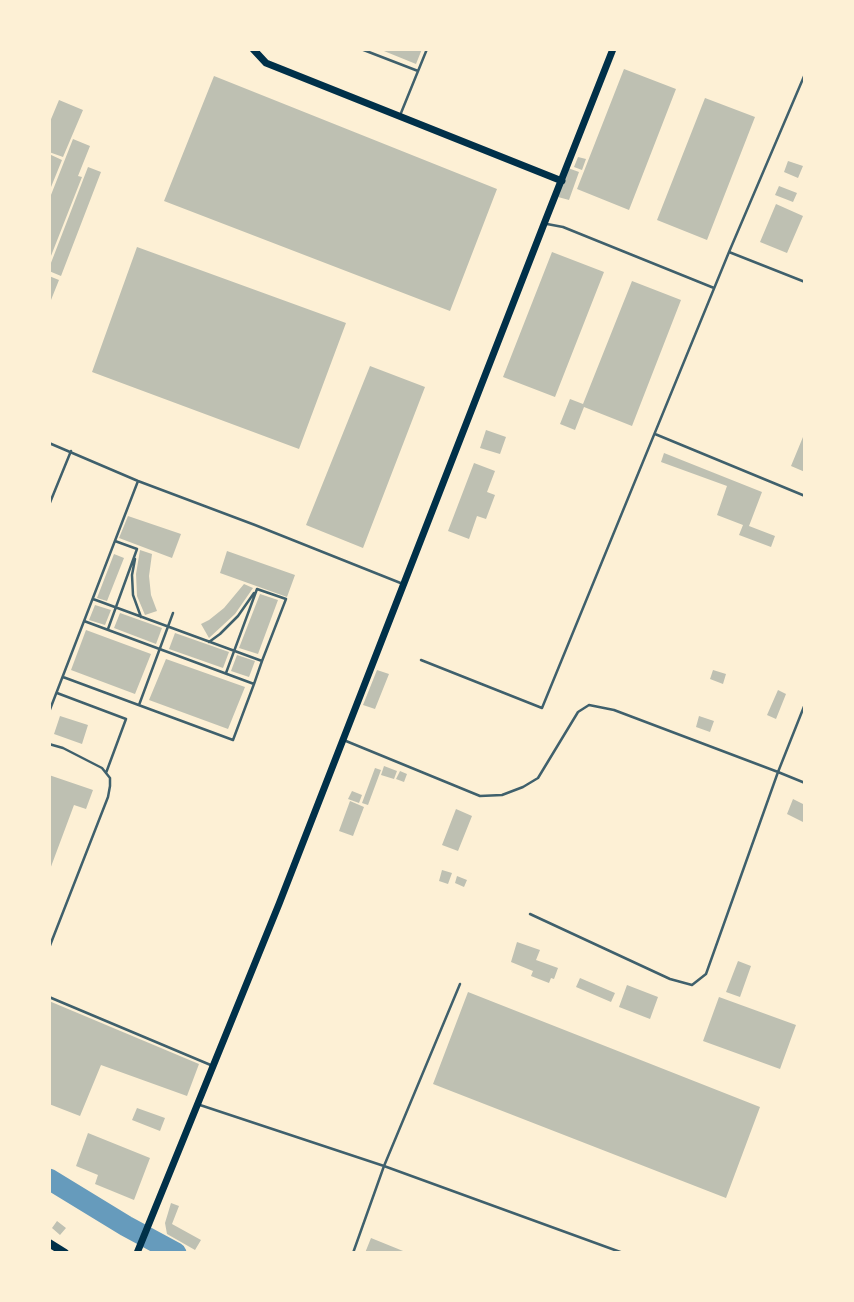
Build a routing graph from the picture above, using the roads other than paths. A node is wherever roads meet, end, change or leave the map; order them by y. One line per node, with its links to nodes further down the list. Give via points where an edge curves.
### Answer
1 (253, 49): 7 (main road, via 266,63)
2 (361, 49): 5 (lane)
3 (427, 49): 5 (lane)
4 (613, 49): 8 (main road)
5 (418, 71): 7 (lane)
6 (805, 74): 10 (lane)
7 (400, 117): 8 (main road)
8 (562, 181): 9 (main road)
9 (544, 224): 12 (lane, via 563,227); 21 (main road)
10 (729, 253): 11 (lane); 12 (lane)
11 (805, 282)
12 (715, 288): 13 (lane)
13 (655, 434): 17 (lane); 33 (lane, via 542,708)
14 (49, 443): 15 (lane)
15 (71, 451): 16 (lane); 18 (lane)
16 (138, 481): 19 (lane); 21 (lane)
17 (805, 496)
18 (49, 505)
19 (115, 541): 20 (lane); 23 (lane)
20 (137, 549): 24 (lane); 26 (lane, via 133,595)
21 (404, 584): 42 (main road)
22 (257, 589): 30 (lane, via 238,616); 32 (lane); 34 (lane, via 286,599)
23 (93, 599): 24 (lane); 27 (lane)
24 (116, 608): 26 (lane); 29 (lane)
25 (173, 613): 28 (lane)
26 (141, 617): 28 (lane)
27 (84, 621): 29 (lane); 36 (lane)
28 (169, 627): 30 (lane); 31 (lane)
29 (108, 629): 31 (lane)
30 (209, 642): 32 (lane)
31 (161, 649): 35 (lane); 40 (lane)
32 (234, 651): 34 (lane); 35 (lane)
33 (421, 660)
34 (262, 661): 37 (lane)
35 (226, 673): 37 (lane)
36 (63, 677): 38 (lane); 40 (lane)
37 (254, 684): 40 (lane, via 233,740)
38 (57, 693): 41 (lane); 45 (lane, via 126,719)
39 (805, 704): 44 (lane)
40 (139, 705)
41 (49, 712)
42 (343, 740): 44 (lane, via 480,796 502,795 538,778 578,712 589,705 614,710); 51 (main road)
43 (49, 744): 45 (lane)
44 (778, 772): 46 (lane); 47 (lane, via 706,974 692,985)
45 (106, 773): 48 (lane, via 110,778 108,797)
46 (805, 783)
47 (530, 914)
48 (49, 948)
49 (460, 984): 53 (lane)
50 (49, 997): 51 (lane)
51 (213, 1066): 52 (main road)
52 (197, 1104): 53 (lane); 56 (main road)
53 (384, 1166): 57 (lane); 58 (lane)
54 (49, 1243): 55 (main road)
55 (65, 1253)
56 (136, 1253)
57 (353, 1253)
58 (623, 1253)

